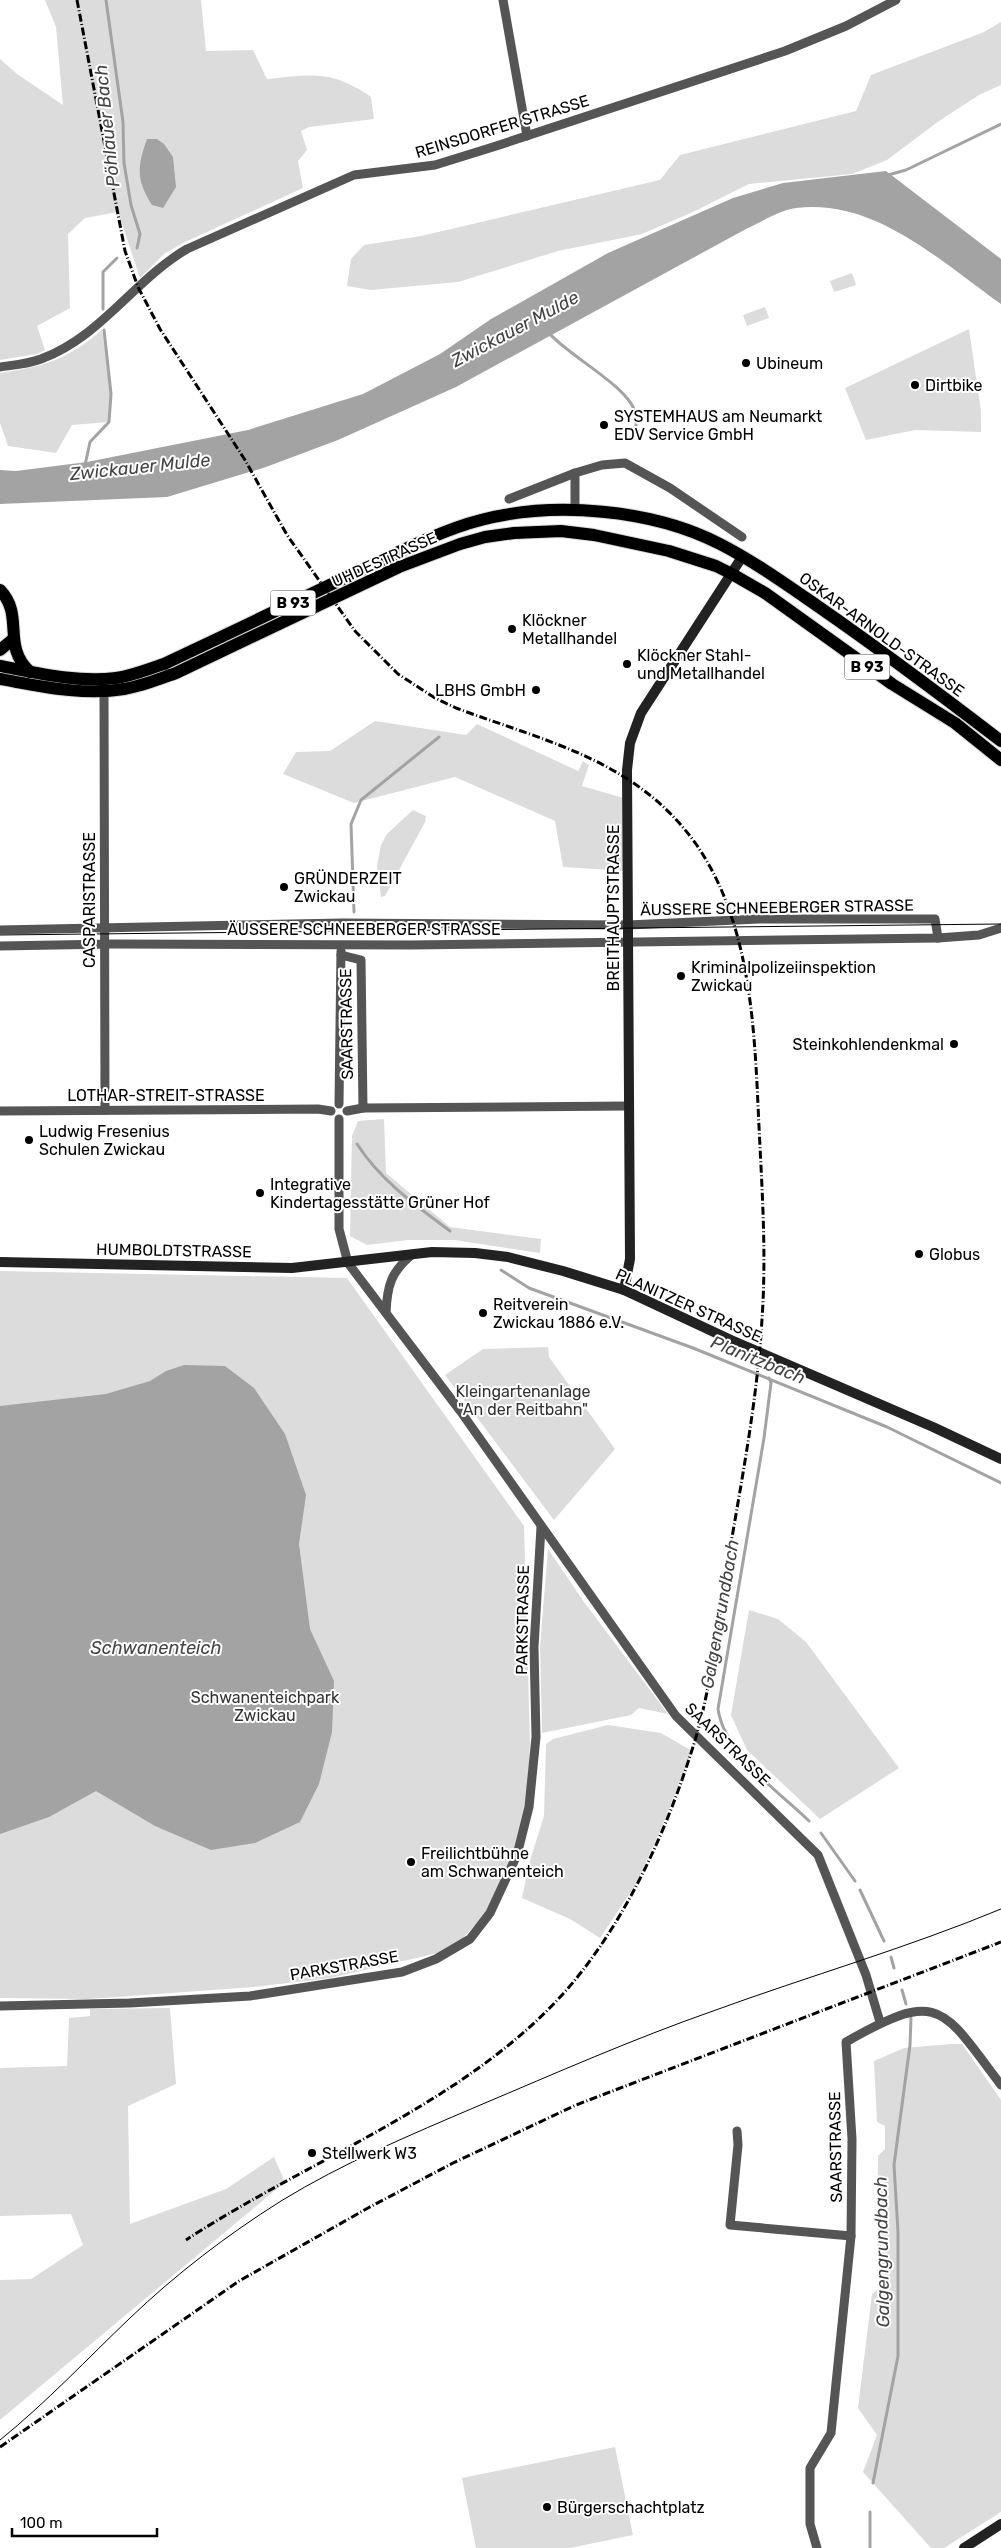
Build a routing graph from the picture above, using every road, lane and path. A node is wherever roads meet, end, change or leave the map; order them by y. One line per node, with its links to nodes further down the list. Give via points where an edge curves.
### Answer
1 (503, 0): 3 (street)
2 (896, 0): 3 (street, REINSDORFER STRASSE, via 846,26 785,51)
3 (527, 136): 4 (street, REINSDORFER STRASSE, via 435,165 354,174 322,188 170,259 94,328 69,346 40,360)
4 (0, 367)
5 (575, 473): 6 (street); 7 (street); 8 (street, via 602,465 625,463 670,488)
6 (509, 499)
7 (575, 510): 9 (main road, UHDESTRASSE / B 93, via 675,527); 15 (main road, UHDESTRASSE / B 93, via 516,513 461,527 393,555 164,664 134,674 85,679)
8 (742, 537)
9 (742, 557): 10 (main road, BREITHAUPTSTRASSE); 18 (main road, OSKAR-ARNOLD-STRASSE / B 93, via 885,653)
10 (732, 574): 17 (main road, UHDESTRASSE / B 93, via 669,551 594,534 561,531 485,537 399,567 176,673 140,685); 19 (main road, OSKAR-ARNOLD-STRASSE / B 93, via 765,593 892,684 955,723); 20 (main road, BREITHAUPTSTRASSE, via 641,713 630,743 627,770)
11 (0, 590): 12 (main road, via 10,603 14,623)
12 (12, 640): 13 (main road); 15 (main road, via 22,664)
13 (0, 650)
14 (0, 666): 15 (main road, UHDESTRASSE / B 93)
15 (30, 672)
16 (0, 679): 17 (main road, UHDESTRASSE / B 93, via 62,689)
17 (104, 691): 22 (street, CASPARISTRASSE)
18 (1001, 741)
19 (1001, 760)
20 (628, 924): 22 (street, ÄUSSERE SCHNEEBERGER STRASSE, via 350,923); 24 (street, ÄUSSERE SCHNEEBERGER STRASSE, via 935,920); 25 (main road, BREITHAUPTSTRASSE)
21 (1001, 928): 24 (street, ÄUSSERE SCHNEEBERGER STRASSE, via 979,935)
22 (104, 929): 23 (street, ÄUSSERE SCHNEEBERGER STRASSE); 26 (street, CASPARISTRASSE)
23 (0, 930)
24 (938, 938): 25 (street, ÄUSSERE SCHNEEBERGER STRASSE)
25 (628, 941): 27 (street, ÄUSSERE SCHNEEBERGER STRASSE); 31 (main road, BREITHAUPTSTRASSE)
26 (104, 944): 27 (street, ÄUSSERE SCHNEEBERGER STRASSE); 28 (street, ÄUSSERE SCHNEEBERGER STRASSE); 33 (street, CASPARISTRASSE)
27 (341, 945): 29 (street, SAARSTRASSE)
28 (0, 946)
29 (341, 955): 30 (street, SAARSTRASSE); 32 (street, SAARSTRASSE, via 361,960)
30 (339, 1104): 35 (street, via 334,1105); 36 (street)
31 (629, 1106): 32 (street); 41 (main road, BREITHAUPTSTRASSE, via 630,1259)
32 (363, 1108): 36 (street)
33 (105, 1110): 34 (street, LOTHAR-STREIT-STRASSE); 35 (street, LOTHAR-STREIT-STRASSE)
34 (0, 1111)
35 (331, 1111): 37 (street)
36 (347, 1111): 37 (street)
37 (339, 1119): 40 (street, SAARSTRASSE, via 340,1229)
38 (413, 1254): 40 (main road, PLANITZER STRASSE); 41 (main road, PLANITZER STRASSE, via 460,1252 498,1256 564,1270); 42 (street, via 392,1274)
39 (0, 1262): 40 (main road, HUMBOLDTSTRASSE, via 292,1268)
40 (348, 1263): 42 (street, SAARSTRASSE)
41 (624, 1290): 43 (main road, PLANITZER STRASSE)
42 (386, 1313): 44 (street, SAARSTRASSE, via 461,1412)
43 (1001, 1459)
44 (541, 1527): 45 (street, PARKSTRASSE, via 534,1647 536,1737 529,1808 518,1855 490,1913 470,1939 436,1959 402,1972 250,1996); 46 (street, SAARSTRASSE, via 676,1716 818,1855 866,1975)
45 (0, 2006)
46 (880, 2022): 47 (street, via 915,2010 944,2016 967,2039); 49 (street, SAARSTRASSE, via 846,2042 852,2139)
47 (1001, 2085)
48 (737, 2130): 49 (street, via 730,2225)
49 (851, 2236): 51 (street, SAARSTRASSE, via 831,2433 810,2468 810,2524)
50 (1001, 2524): 52 (main road)
51 (817, 2548)
52 (964, 2548)

